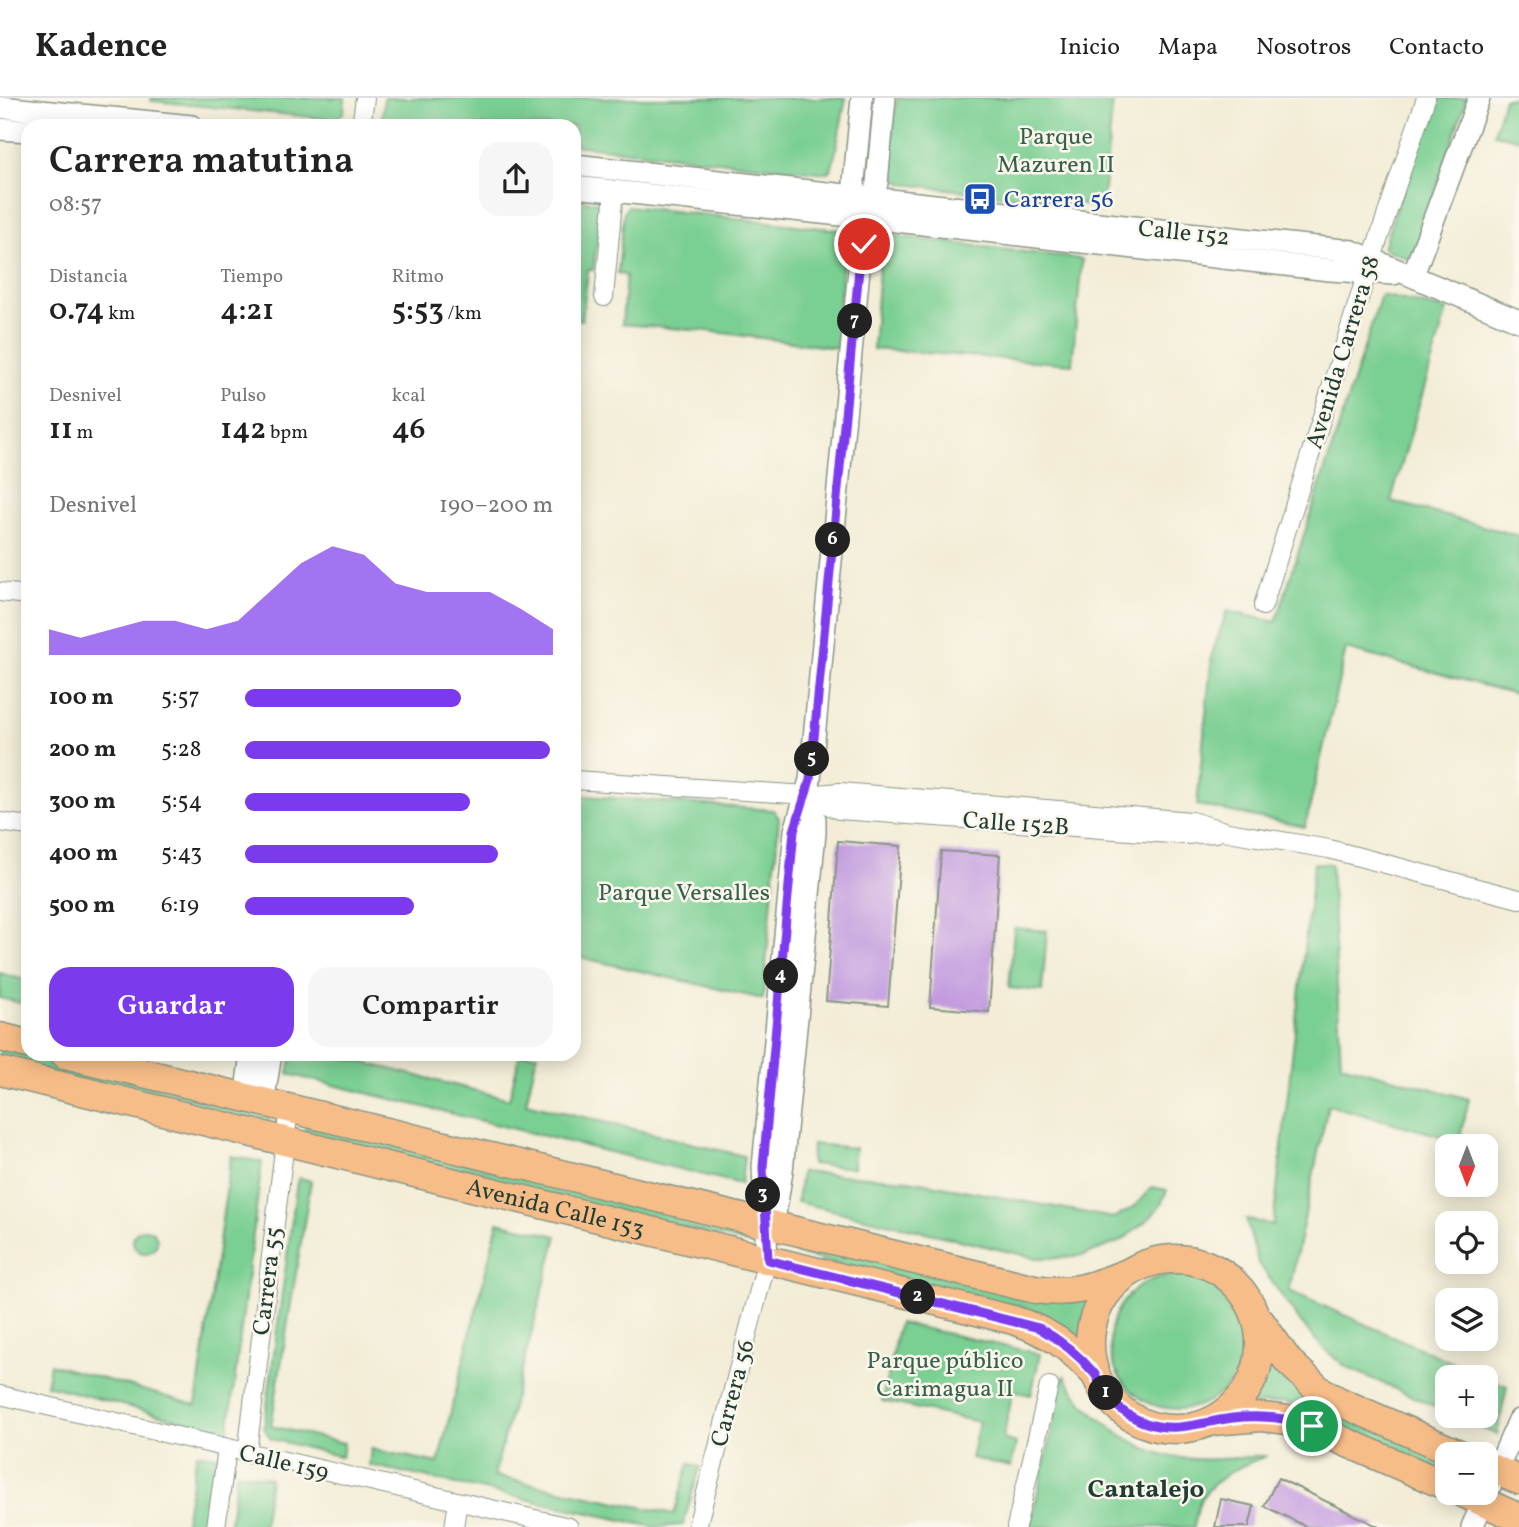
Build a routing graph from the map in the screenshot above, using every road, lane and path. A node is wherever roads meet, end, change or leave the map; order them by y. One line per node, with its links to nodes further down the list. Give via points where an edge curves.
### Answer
1 (862, 98): 12 (street, Carrera 56, via 854,181)
2 (885, 98): 12 (street, Carrera 56)
3 (1426, 98): 13 (street, Avenida Carrera 58)
4 (1479, 98): 14 (street, Avenida Carrera 58)
5 (0, 107): 6 (street)
6 (121, 119)
7 (0, 129): 8 (street)
8 (21, 130)
9 (581, 166): 12 (street, Calle 152)
10 (581, 188): 11 (street, Calle 152)
11 (614, 191): 12 (street, Calle 152); 15 (street)
12 (864, 206): 13 (street, Calle 152, via 1352,251); 21 (street, Carrera 56)
13 (1369, 265): 14 (street, Calle 152); 19 (street, Avenida Carrera 58)
14 (1413, 275): 16 (street, Calle 152)
15 (604, 297)
16 (1519, 321)
17 (0, 592): 18 (street)
18 (21, 594)
19 (1262, 606)
20 (581, 780): 21 (street, Calle 152B)
21 (807, 795): 24 (street, Calle 152B, via 839,810 1185,835 1228,832 1329,849); 33 (street, Carrera 56, via 815,833 782,1171)
22 (0, 822): 23 (street)
23 (21, 824)
24 (1519, 899)
25 (0, 1037): 26 (main road)
26 (21, 1042)
27 (94, 1061): 31 (main road, Avenida Calle 153)
28 (253, 1061): 31 (street, Carrera 55)
29 (270, 1061): 31 (street, Carrera 55)
30 (0, 1071): 32 (main road, Avenida Calle 153)
31 (266, 1103): 32 (street, Carrera 55); 33 (main road, Avenida Calle 153)
32 (284, 1141): 34 (main road, Avenida Calle 153); 44 (street, Carrera 55)
33 (769, 1226): 34 (street, Carrera 56); 35 (main road, Avenida Calle 153, via 1051,1292 1081,1290)
34 (768, 1260): 37 (main road, Avenida Calle 153, via 1039,1328); 54 (street, Carrera 56)
35 (1130, 1272): 36 (main road, via 1164,1260 1203,1263 1236,1283); 37 (main road, via 1108,1292 1094,1318 1090,1347)
36 (1255, 1312): 41 (main road, via 1261,1349 1250,1385 1226,1412); 42 (main road, via 1288,1361 1318,1389)
37 (1096, 1375): 41 (main road, via 1110,1398 1143,1422 1183,1428)
38 (1049, 1386): 55 (street)
39 (0, 1395): 43 (street, Calle 159)
40 (1519, 1420): 45 (street)
41 (1209, 1422): 46 (main road, via 1262,1417 1297,1421)
42 (1435, 1443)
43 (227, 1449): 44 (street, Calle 159); 51 (street)
44 (247, 1453): 47 (street, Calle 159)
45 (1501, 1472)
46 (1435, 1481)
47 (458, 1502): 52 (street); 53 (street, Calle 159)
48 (1473, 1505): 56 (street)
49 (1491, 1505): 50 (main road)
50 (1519, 1518)
51 (216, 1527)
52 (454, 1527)
53 (569, 1527)
54 (697, 1527)
55 (1016, 1527)
56 (1472, 1527)

